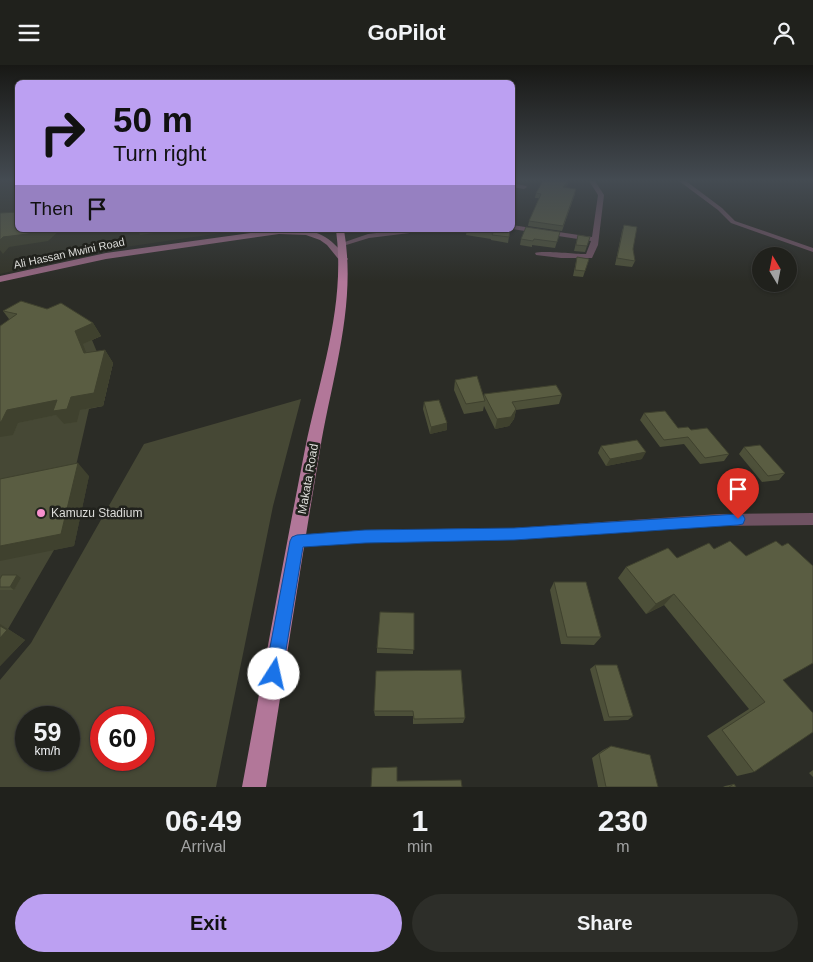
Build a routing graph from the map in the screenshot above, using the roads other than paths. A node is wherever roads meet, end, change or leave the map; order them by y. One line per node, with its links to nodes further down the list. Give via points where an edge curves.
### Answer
1 (598, 215): 7 (street)
2 (726, 215): 9 (street, via 733,222)
3 (515, 227): 7 (street)
4 (280, 232): 6 (main road, Ali Hassan Mwini Road)
5 (401, 232): 8 (street, via 368,236)
6 (270, 234): 8 (main road, via 294,232); 11 (main road, Ali Hassan Mwini Road, via 106,256)
7 (595, 240): 10 (street, via 587,257)
8 (342, 244): 13 (main road, Makata Road, via 341,305)
9 (813, 250)
10 (540, 253)
11 (0, 279)
12 (813, 519): 13 (street, via 719,519 514,534)
13 (297, 541): 14 (main road, Makata Road)
14 (254, 787)

